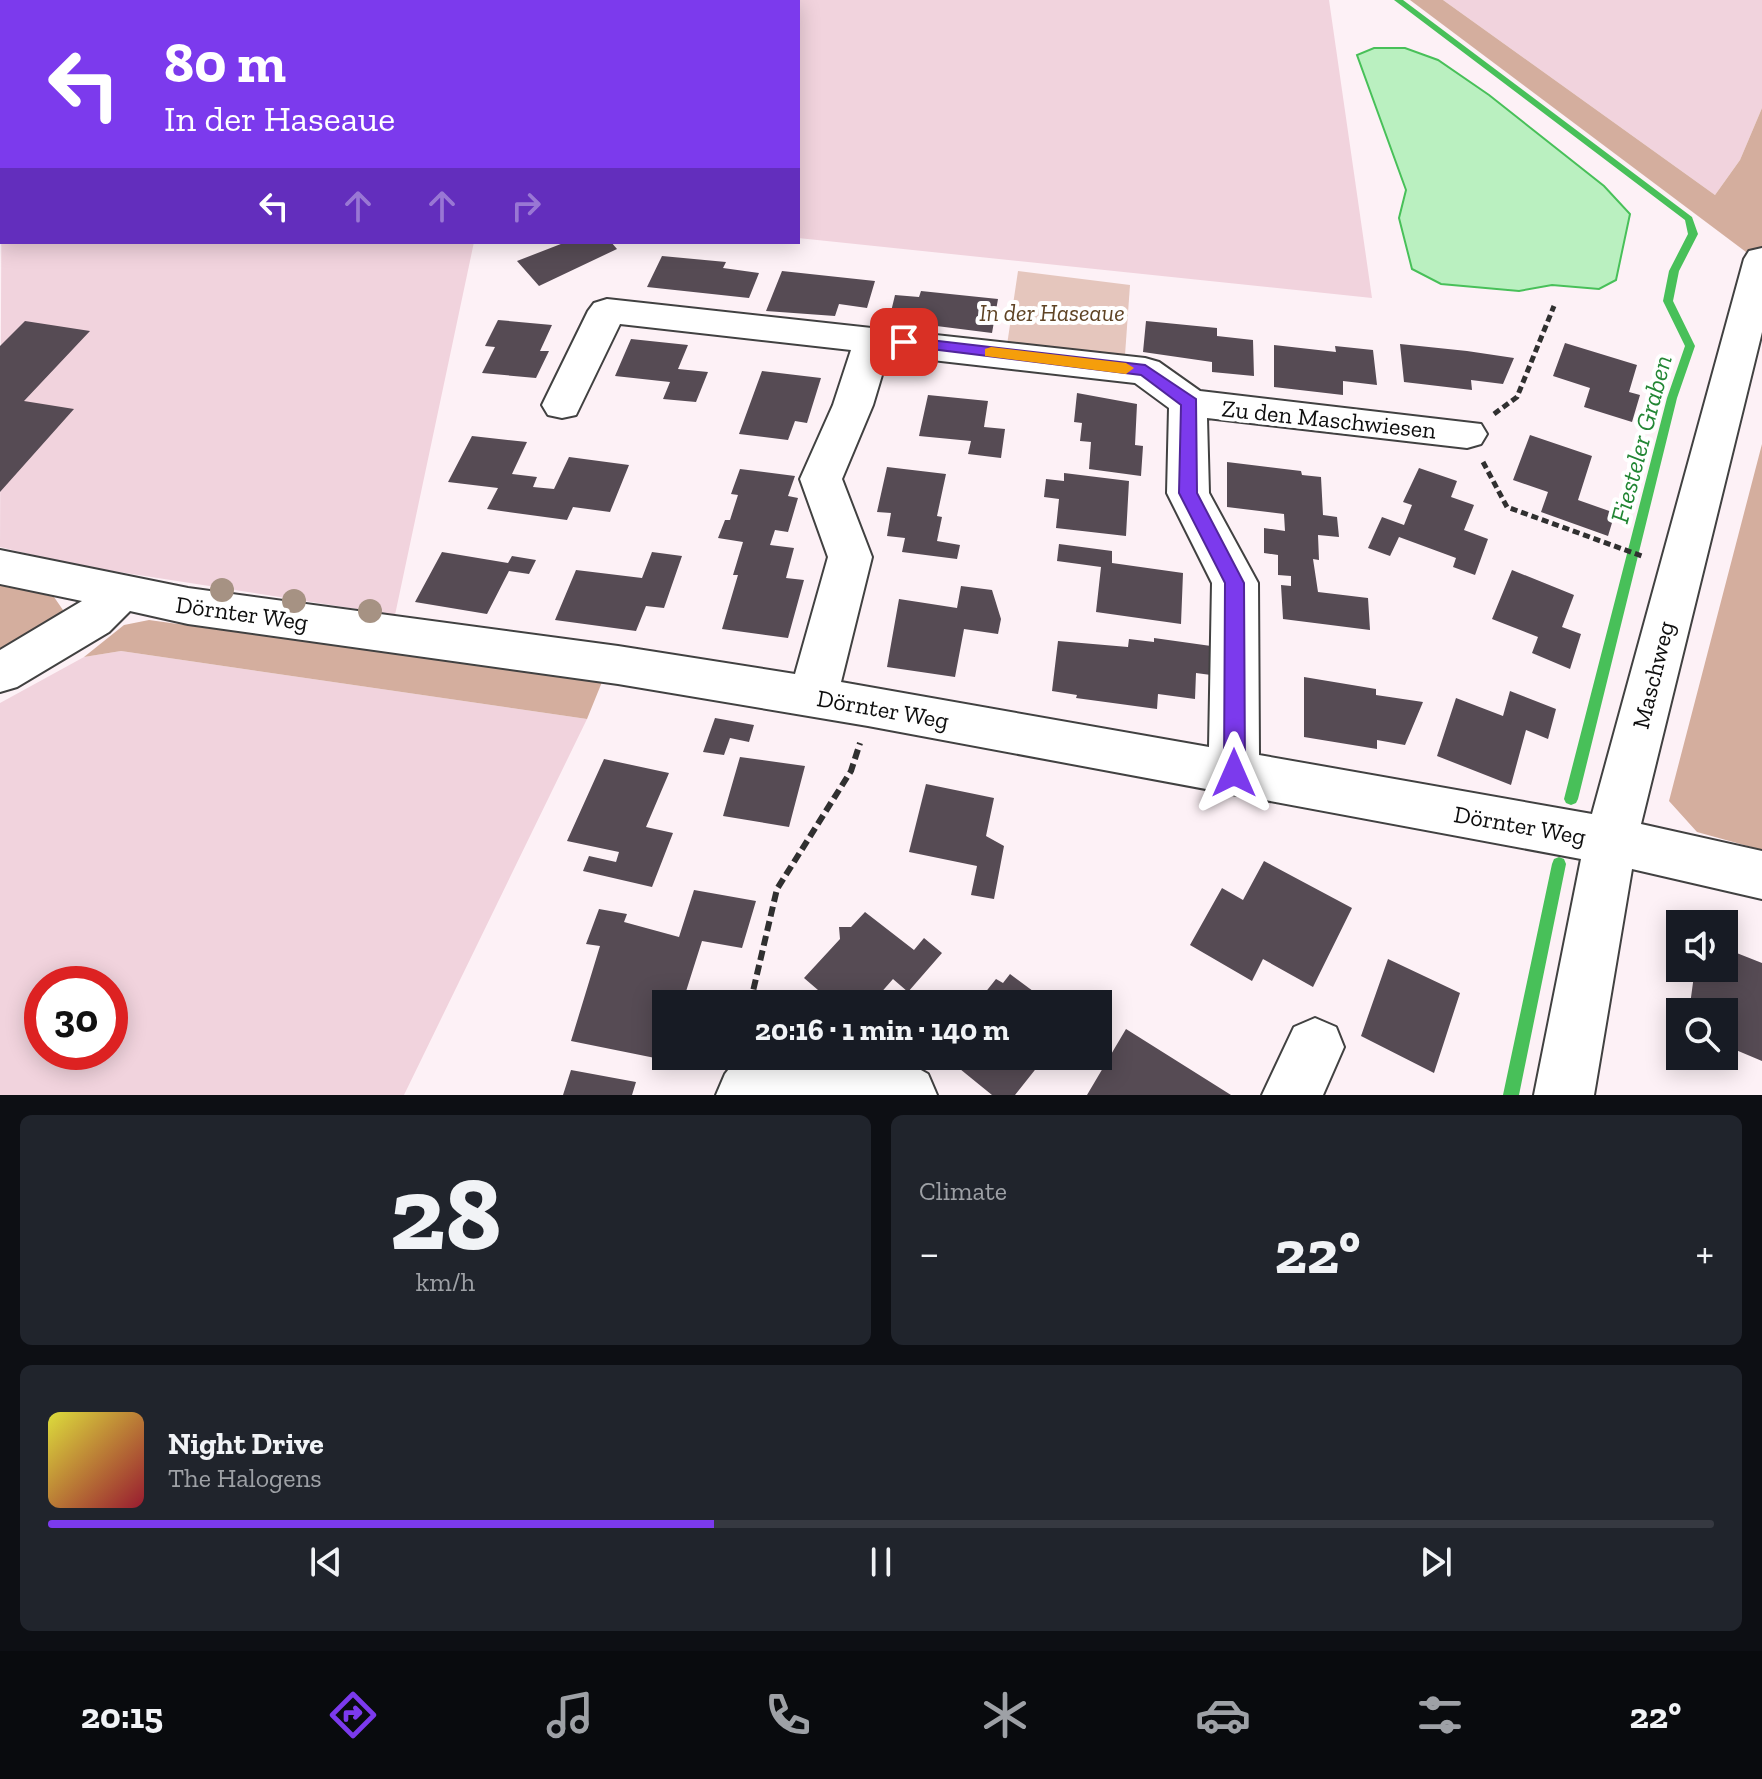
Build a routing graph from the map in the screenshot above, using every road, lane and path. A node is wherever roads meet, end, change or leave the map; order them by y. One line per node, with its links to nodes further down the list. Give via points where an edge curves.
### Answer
1 (1762, 259): 14 (street, Maschweg)
2 (1554, 306): 6 (path, via 1517,397)
3 (874, 338): 4 (street, via 1145,371); 5 (street, via 607,311); 11 (street, via 821,479 850,557)
4 (1190, 403): 6 (street, Zu den Maschwiesen); 13 (street, Zu den Maschwiesen, via 1188,493 1235,583)
5 (562, 405)
6 (1467, 434): 7 (path, via 1507,507)
7 (1651, 559)
8 (0, 567): 9 (street, Dörnter Weg)
9 (119, 594): 10 (street, via 93,619); 11 (street, Dörnter Weg)
10 (0, 673)
11 (813, 697): 12 (street, Dörnter Weg)
12 (868, 706): 13 (street, Dörnter Weg); 16 (path, via 851,771 777,889)
13 (1234, 773): 14 (street, Dörnter Weg)
14 (1611, 841): 15 (street, Dörnter Weg); 19 (street, Maschweg)
15 (1762, 875)
16 (753, 990)
17 (746, 1095): 18 (street, via 766,1069 892,1084)
18 (907, 1095)
19 (1564, 1095)

